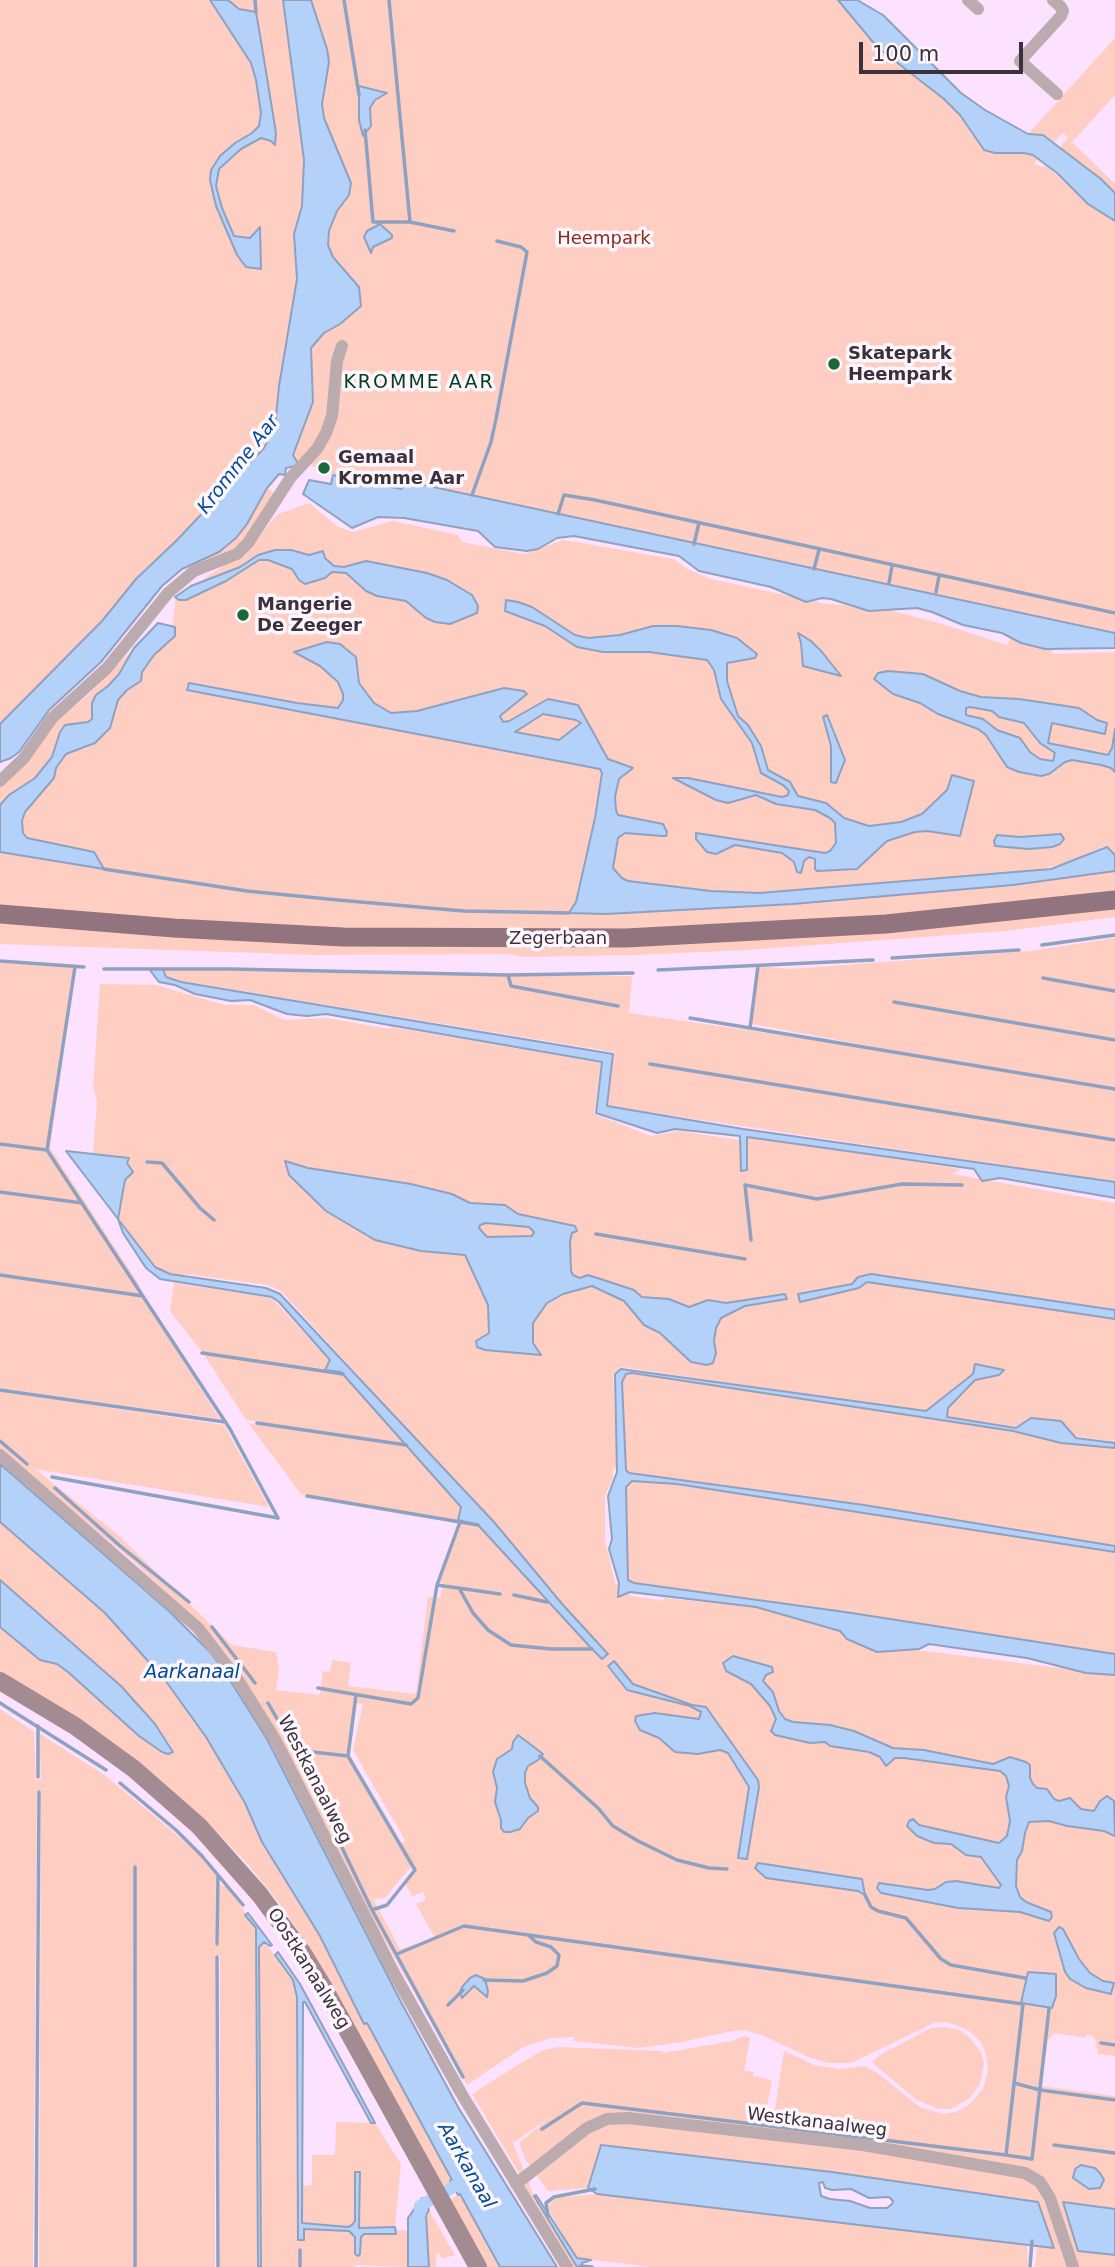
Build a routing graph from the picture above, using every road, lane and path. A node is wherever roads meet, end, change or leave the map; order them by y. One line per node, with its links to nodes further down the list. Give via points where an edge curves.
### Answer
1 (1053, 0): 2 (street, via 1061,7 1061,16 1020,61)
2 (1057, 94)
3 (342, 346): 4 (street, via 326,433 248,543 237,554 194,571 167,593 107,668 52,718)
4 (0, 782)
5 (1115, 900): 6 (main road, Zegerbaan, via 796,930 570,939 343,937)
6 (0, 914)
7 (0, 1455): 9 (street, Westkanaalweg, via 174,1605 226,1662 276,1741 394,1973)
8 (0, 1681): 10 (main road, Oostkanaalweg, via 75,1726 134,1769 234,1864 302,1952)
9 (516, 2184): 11 (street, Westkanaalweg); 12 (street, Westkanaalweg, via 587,2128 607,2119 863,2145 1025,2174 1040,2182 1050,2198)
10 (478, 2267)
11 (567, 2267)
12 (1073, 2267)

